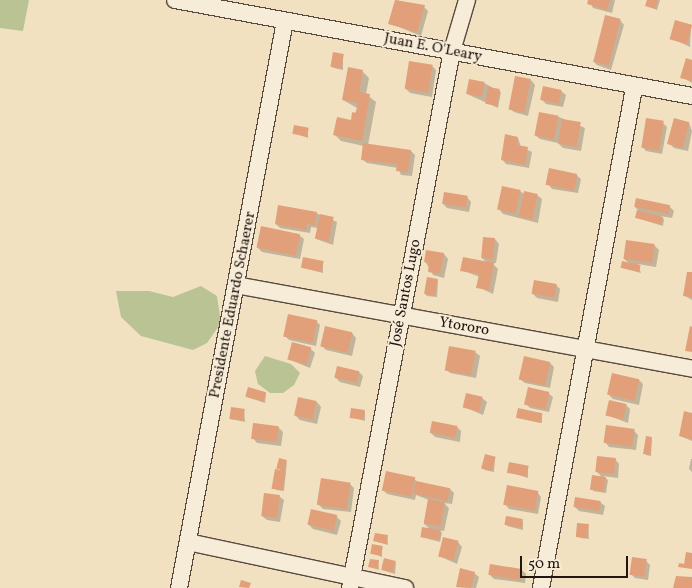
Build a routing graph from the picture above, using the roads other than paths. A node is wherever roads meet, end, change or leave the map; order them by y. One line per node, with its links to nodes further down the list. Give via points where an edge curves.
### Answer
1 (175, 0): 3 (street, Juan E. O'Leary)
2 (467, 0): 4 (street, José Santos Lugo)
3 (285, 21): 4 (street, Juan E. O'Leary); 7 (street, Presidente Eduardo Schaerer)
4 (452, 51): 5 (street, Juan E. O'Leary); 8 (street, José Santos Lugo)
5 (634, 88): 6 (street, Juan E. O'Leary); 9 (street)
6 (692, 96)
7 (236, 286): 8 (street, Ytororo); 11 (street, Presidente Eduardo Schaerer)
8 (401, 316): 9 (street, Ytororo); 12 (street, José Santos Lugo)
9 (583, 349): 10 (street, Ytororo); 15 (street)
10 (692, 370)
11 (188, 542): 12 (street); 13 (street, Presidente Eduardo Schaerer)
12 (351, 583): 14 (street)
13 (179, 588)
14 (405, 588)
15 (541, 588)

